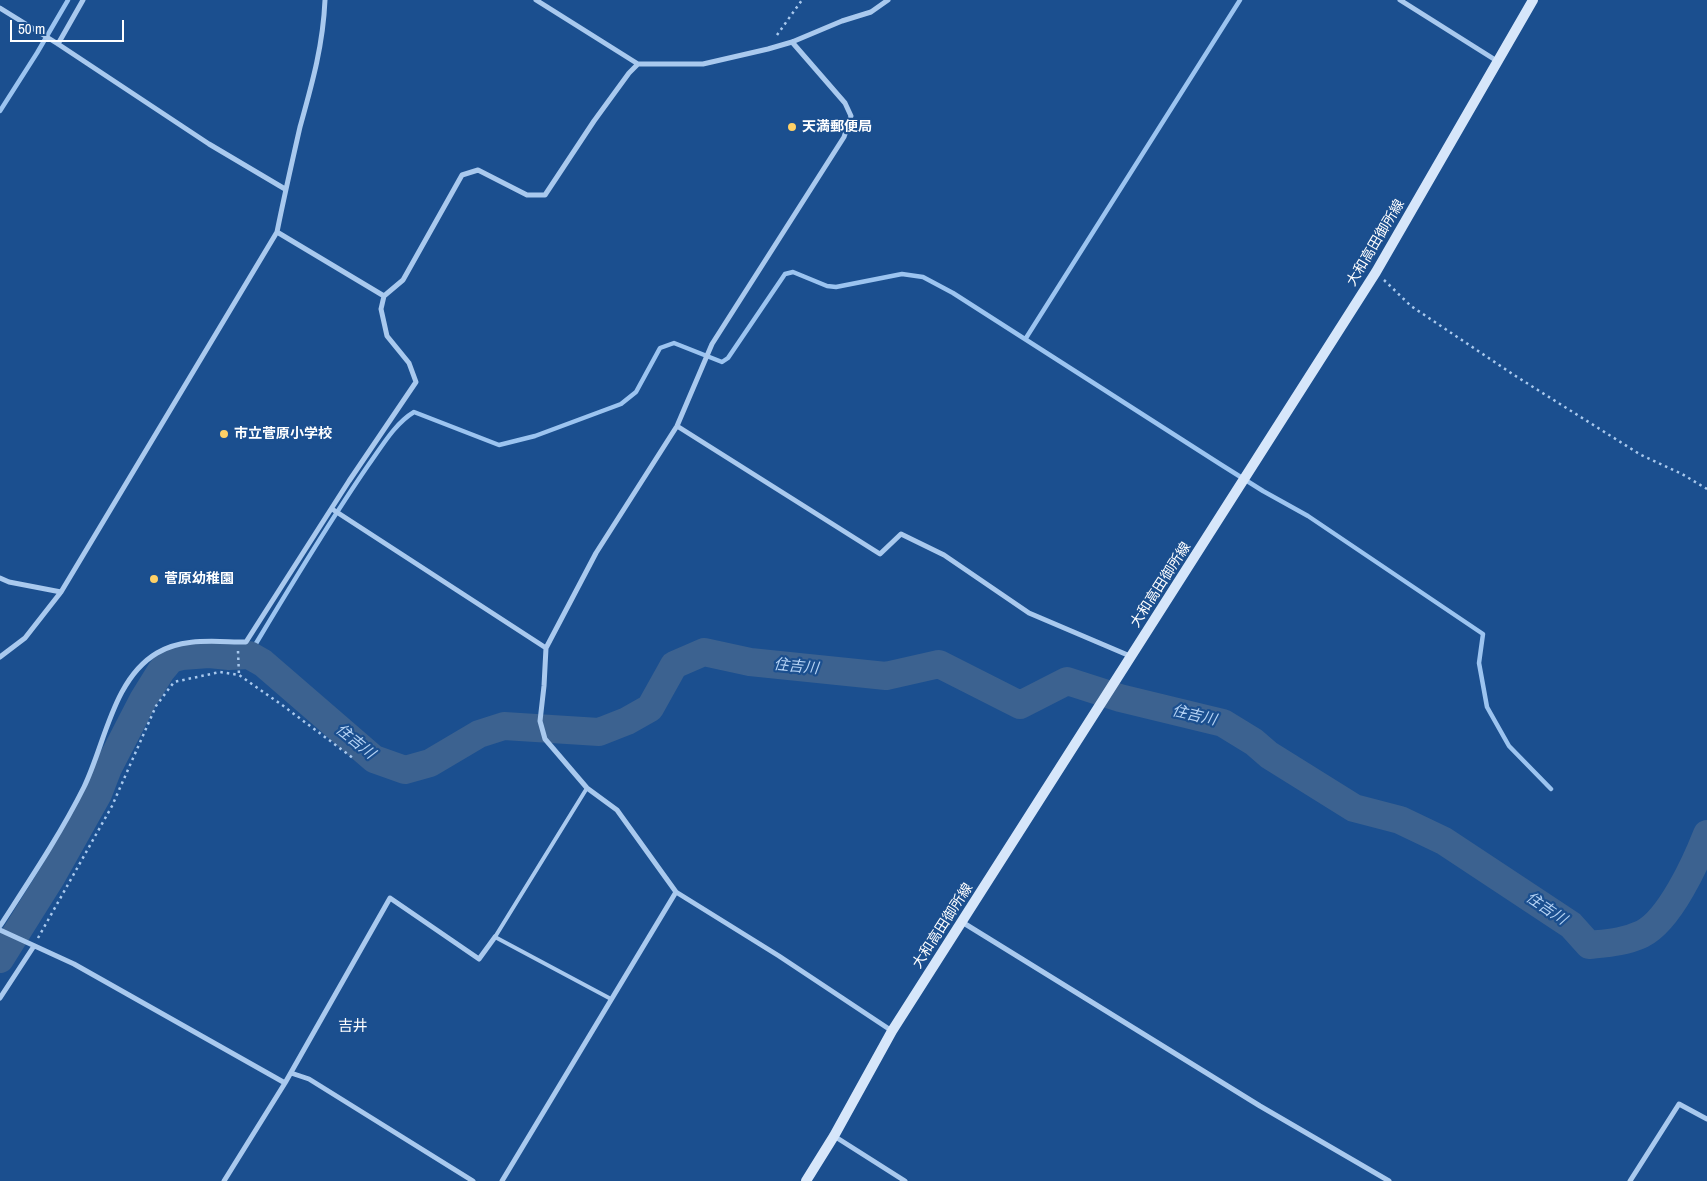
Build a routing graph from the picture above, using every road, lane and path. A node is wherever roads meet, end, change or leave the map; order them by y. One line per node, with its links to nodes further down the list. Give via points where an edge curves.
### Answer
1 (83, 0): 10 (street)
2 (325, 0): 14 (street, via 319,55)
3 (536, 0): 13 (street)
4 (802, 0): 11 (path)
5 (888, 0): 9 (street, via 871,12)
6 (1400, 0): 12 (street)
7 (1533, 0): 12 (main road, 大和高田御所線)
8 (0, 8): 10 (street)
9 (792, 42): 11 (street); 18 (street, via 845,103 851,116 844,137 712,344)
10 (58, 44): 14 (street, via 209,144)
11 (768, 49): 13 (street, via 703,64)
12 (1497, 61): 16 (main road, 大和高田御所線)
13 (638, 64): 17 (street, via 594,121 544,195 528,195 478,170 462,175 403,280)
14 (285, 189): 15 (street)
15 (277, 232): 17 (street); 22 (street)
16 (1376, 272): 19 (path, via 1411,306 1514,375 1640,455); 25 (main road, 大和高田御所線)
17 (384, 296): 20 (street, via 381,309 386,336 409,363 416,382)
18 (676, 426): 24 (street, via 596,553); 25 (street, via 880,554 901,534 944,555 1029,613)
19 (1707, 489)
20 (332, 510): 23 (street, via 246,642); 24 (street)
21 (0, 578): 22 (street)
22 (61, 592): 26 (street, via 25,638)
23 (237, 642): 27 (path); 32 (street, via 187,642 158,652 139,666 121,694 84,786)
24 (546, 648): 29 (street, via 540,721 542,732)
25 (1131, 656): 31 (main road, 大和高田御所線)
26 (0, 657)
27 (239, 675): 28 (path); 35 (path, via 220,672 174,682 156,706 112,806)
28 (353, 758)
29 (587, 788): 30 (street, via 617,810); 34 (lane)
30 (676, 892): 37 (street); 38 (street)
31 (962, 922): 38 (main road, 大和高田御所線); 48 (street, via 1260,1106)
32 (0, 926)
33 (0, 930): 35 (street)
34 (496, 937): 37 (lane); 39 (street, via 479,959 390,898)
35 (34, 946): 36 (street); 40 (street, via 74,964)
36 (0, 998)
37 (611, 999): 45 (street)
38 (892, 1031): 42 (main road, 大和高田御所線)
39 (291, 1073): 40 (street); 44 (street, via 308,1079)
40 (285, 1083): 43 (street)
41 (1707, 1119): 49 (street, via 1679,1104)
42 (834, 1136): 46 (main road, 大和高田御所線); 47 (street)
43 (224, 1181)
44 (473, 1181)
45 (502, 1181)
46 (806, 1181)
47 (905, 1181)
48 (1389, 1181)
49 (1630, 1181)

